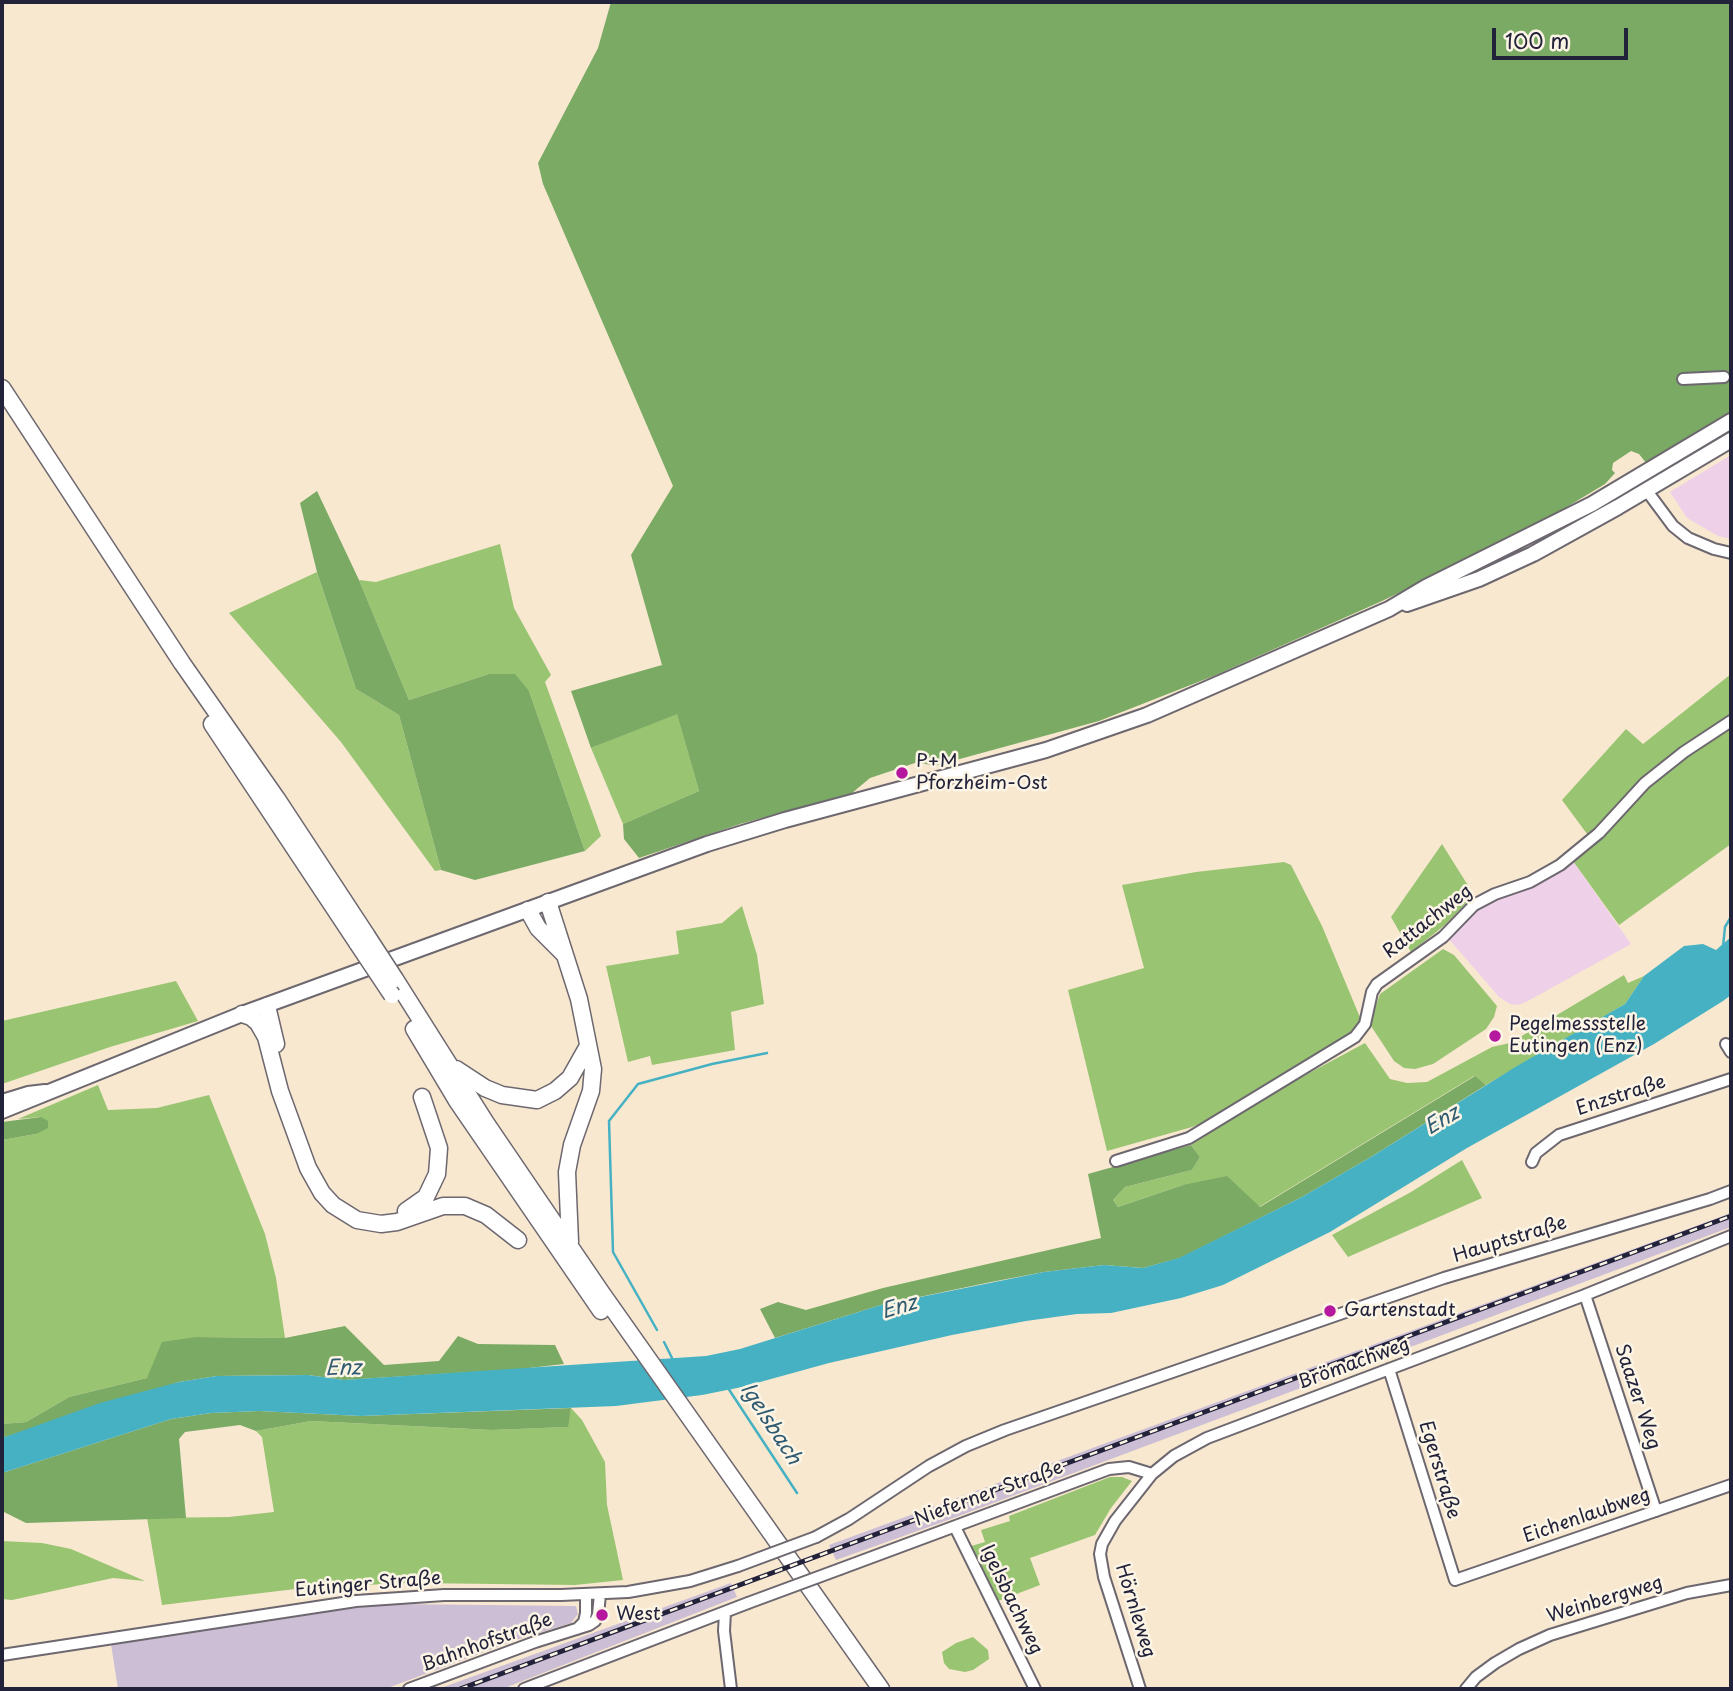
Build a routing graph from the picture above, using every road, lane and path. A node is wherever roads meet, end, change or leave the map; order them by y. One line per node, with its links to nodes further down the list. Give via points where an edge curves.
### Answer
1 (1724, 377): 2 (street)
2 (1683, 379)
3 (2, 388): 16 (highway, via 277,799)
4 (2, 407): 16 (highway)
5 (1731, 421): 7 (main road)
6 (1731, 440): 8 (main road)
7 (1639, 477): 8 (main road); 12 (main road)
8 (1647, 491): 9 (main road); 10 (street)
9 (1618, 508): 10 (street, via 1644,502); 12 (main road, via 1492,573)
10 (1662, 510): 11 (street, via 1673,526 1695,542)
11 (1731, 553)
12 (1389, 609): 14 (main road, via 1099,733 733,835)
13 (1731, 720): 28 (street, Rattachweg, via 1645,783 1569,859 1537,879 1474,905 1443,937 1377,984 1365,1024 1355,1037 1189,1138)
14 (548, 902): 15 (main road); 17 (highway)
15 (522, 912): 17 (highway); 19 (main road)
16 (362, 940): 18 (highway, bridge)
17 (567, 958): 21 (highway)
18 (393, 987): 22 (highway); 35 (highway, via 457,1101)
19 (267, 1006): 20 (main road); 25 (highway, via 293,1107 314,1161 332,1193 350,1209 372,1216 394,1215 411,1209 426,1196 437,1174 439,1148)
20 (242, 1014): 24 (main road); 32 (highway, via 258,1023 266,1037 308,1168 333,1205 358,1220 380,1224 443,1206 465,1206 486,1215)
21 (588, 1046): 22 (highway, via 570,1078 537,1100 502,1096); 33 (highway, via 592,1091 567,1172)
22 (451, 1066): 33 (highway)
23 (1731, 1079): 29 (street, Enzstraße, via 1559,1135 1536,1153)
24 (58, 1088): 26 (street); 27 (main road)
25 (422, 1097)
26 (2, 1100)
27 (2, 1111)
28 (1116, 1161)
29 (1531, 1163)
30 (1731, 1191): 42 (street, Hauptstraße, bridge, via 1503,1259 1038,1418 966,1446 816,1537)
31 (1731, 1236): 34 (street, Brömachweg)
32 (518, 1240)
33 (570, 1245): 35 (highway)
34 (1585, 1295): 36 (street, Brömachweg); 40 (street, Saazer Weg)
35 (596, 1296): 37 (highway)
36 (1389, 1369): 38 (street, Brömachweg, via 1207,1438); 43 (street, Egerstraße)
37 (683, 1418): 53 (highway); 54 (highway)
38 (1152, 1474): 41 (street, Nieferner Straße, via 1129,1467 1109,1469); 56 (street, Hörnleweg, via 1115,1521 1100,1554)
39 (1731, 1485): 40 (street, Eichenlaubweg)
40 (1656, 1511): 43 (street, Eichenlaubweg)
41 (955, 1527): 47 (street, Nieferner Straße, bridge); 55 (street, Igelsbachweg)
42 (738, 1566): 45 (street, Eutinger Straße, via 656,1588)
43 (1455, 1580)
44 (1731, 1585): 57 (street, Weinbergweg, via 1573,1626 1519,1648)
45 (600, 1594): 46 (street, Eutinger Straße); 48 (street, Bahnhofstraße, via 596,1621)
46 (586, 1595): 48 (street, Bahnhofstraße, via 584,1622); 49 (street, Eutinger Straße, via 444,1595 356,1601)
47 (725, 1612): 51 (street, Nieferner Straße); 52 (street)
48 (577, 1629): 50 (street, Bahnhofstraße)
49 (2, 1655)
50 (409, 1689)
51 (524, 1689)
52 (731, 1689)
53 (868, 1689)
54 (881, 1689)
55 (1035, 1689)
56 (1140, 1689)
57 (1466, 1689)

